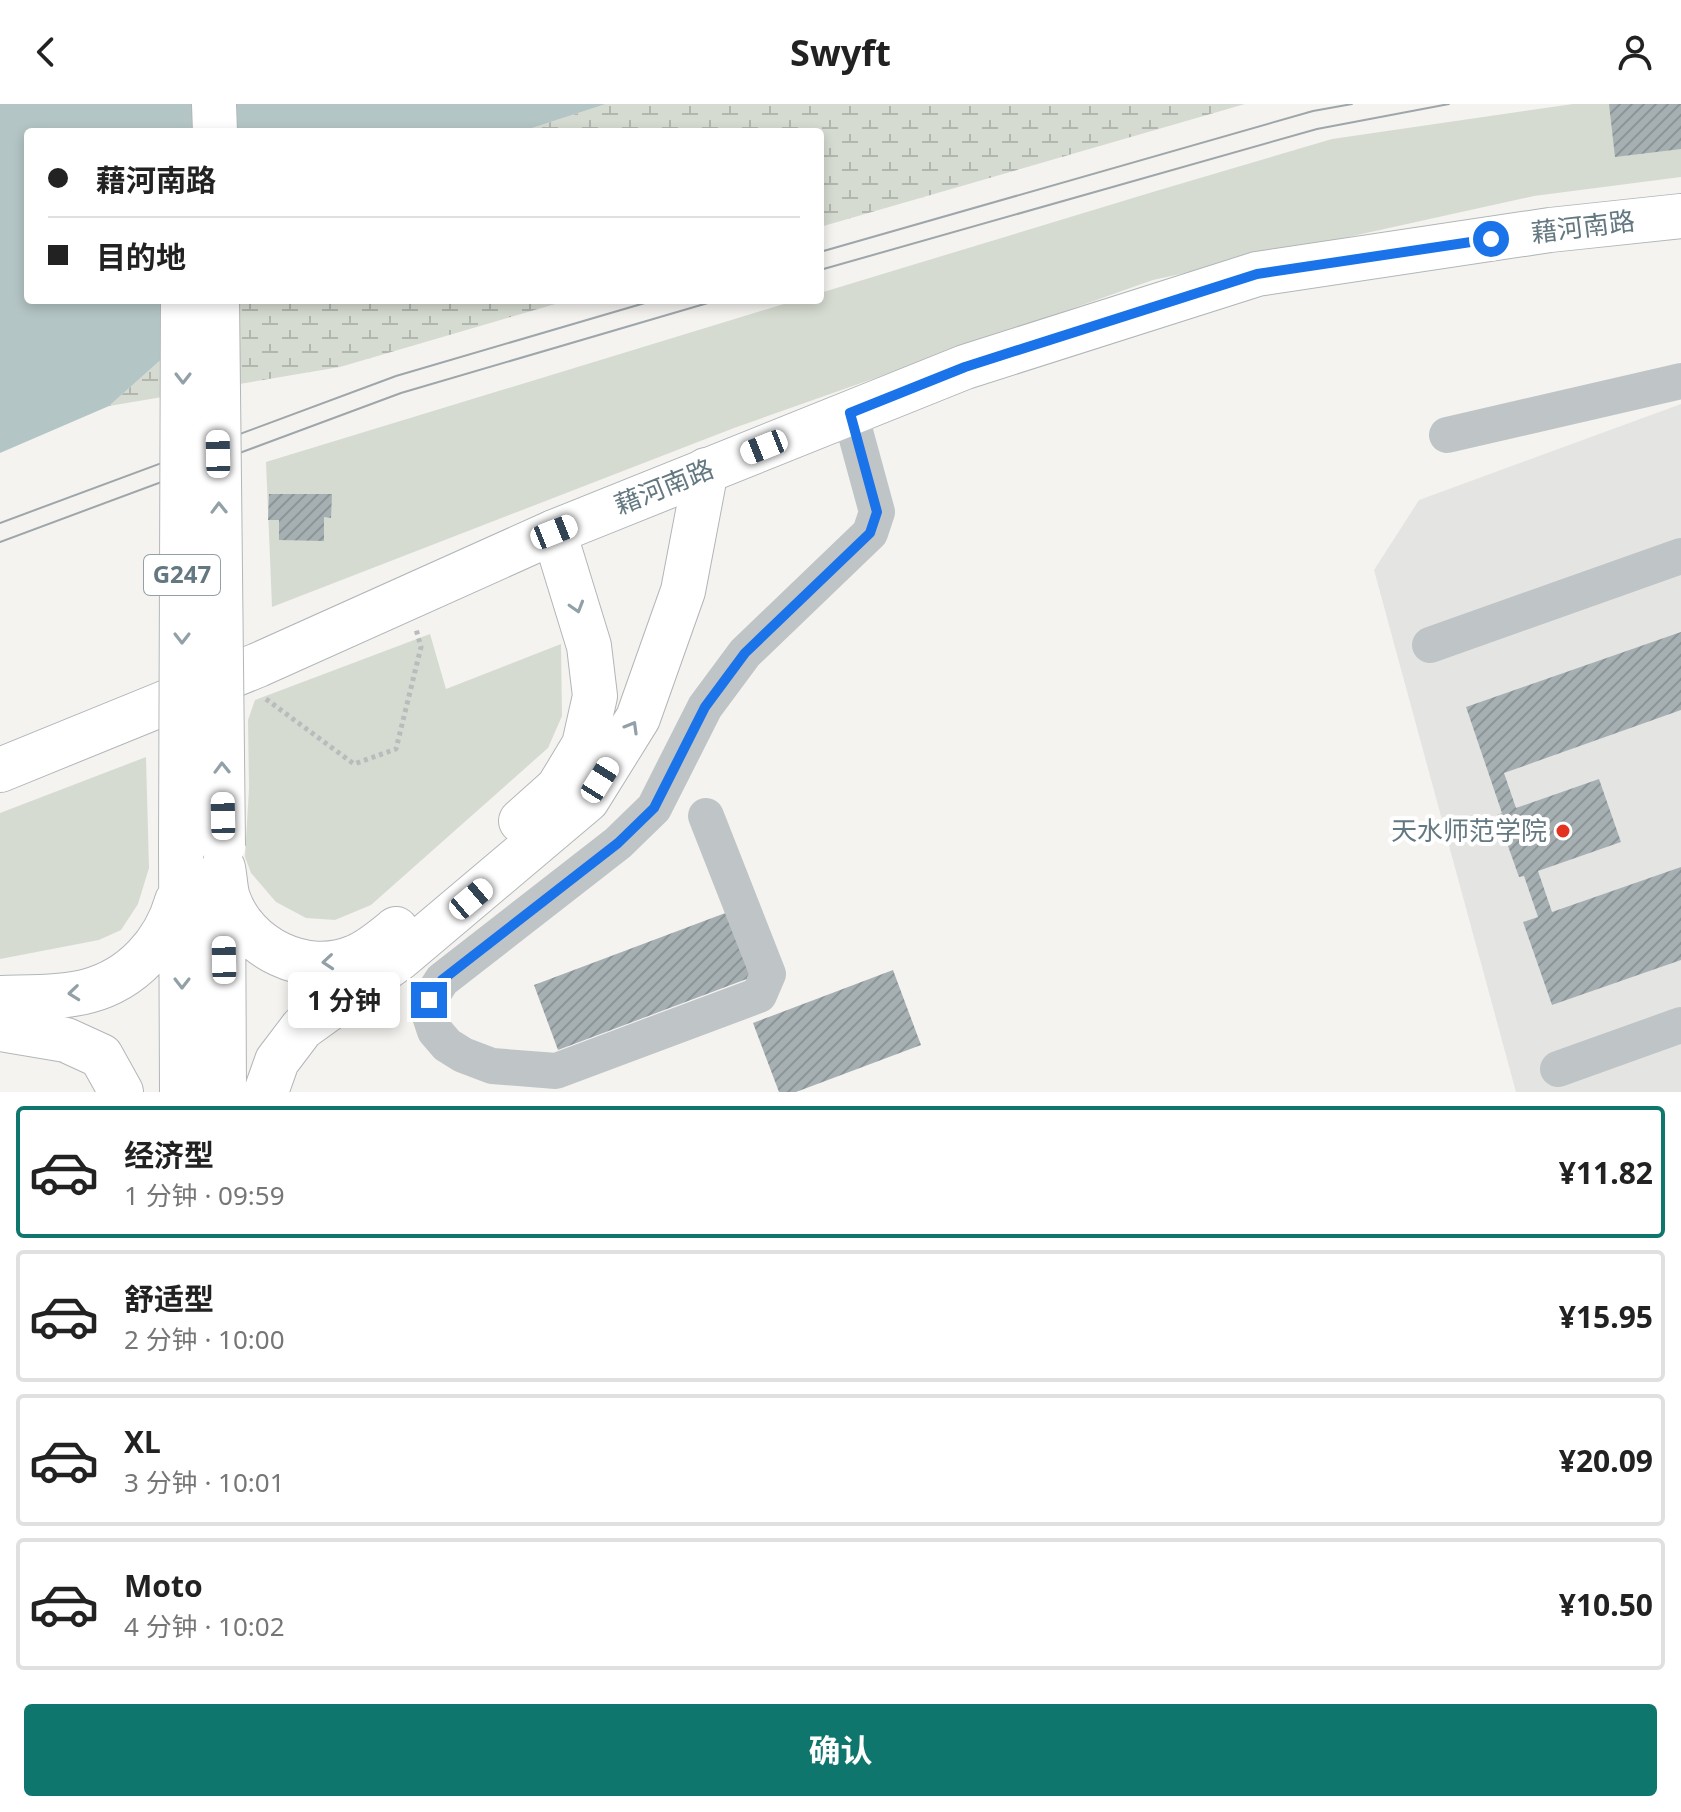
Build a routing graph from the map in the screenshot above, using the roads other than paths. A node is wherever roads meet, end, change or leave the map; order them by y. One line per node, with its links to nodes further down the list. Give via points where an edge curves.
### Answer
1 (184, 104): 3 (main road)
2 (214, 104): 4 (main road)
3 (184, 128)
4 (215, 128)
5 (1681, 216): 9 (main road, 藉河南路, via 1257,274 965,367)
6 (183, 304): 17 (main road, G247, one-way to 17, bridge)
7 (217, 304): 17 (main road, G247, one-way to 7, bridge)
8 (1681, 381): 10 (lane)
9 (850, 413): 11 (main road, 藉河南路); 16 (lane, via 877,512 870,533 745,653 705,707 654,808 618,843 442,980 429,1000 435,1031 463,1055 492,1066 556,1071 759,995 768,974)
10 (1447, 435)
11 (706, 470): 12 (main road, 藉河南路); 25 (main road, one-way to 11, via 277,1061 302,1028 401,957 587,800 638,718 683,591)
12 (554, 532): 15 (main road, 藉河南路, via 258,665); 17 (main road, one-way to 17, via 589,646 595,696 584,745 558,788 382,941 355,958 324,964 293,960 265,947 243,926)
13 (1681, 556): 14 (lane)
14 (1430, 645)
15 (0, 770)
16 (706, 816)
17 (202, 862): 18 (main road, one-way to 18, via 151,953 122,977 88,991); 23 (main road, G247, one-way to 23); 24 (main road, G247)
18 (0, 998)
19 (1681, 1025): 21 (lane)
20 (0, 1029): 22 (main road, via 66,1040 101,1056)
21 (1558, 1069)
22 (121, 1092)
23 (182, 1092)
24 (224, 1092)
25 (266, 1092)

